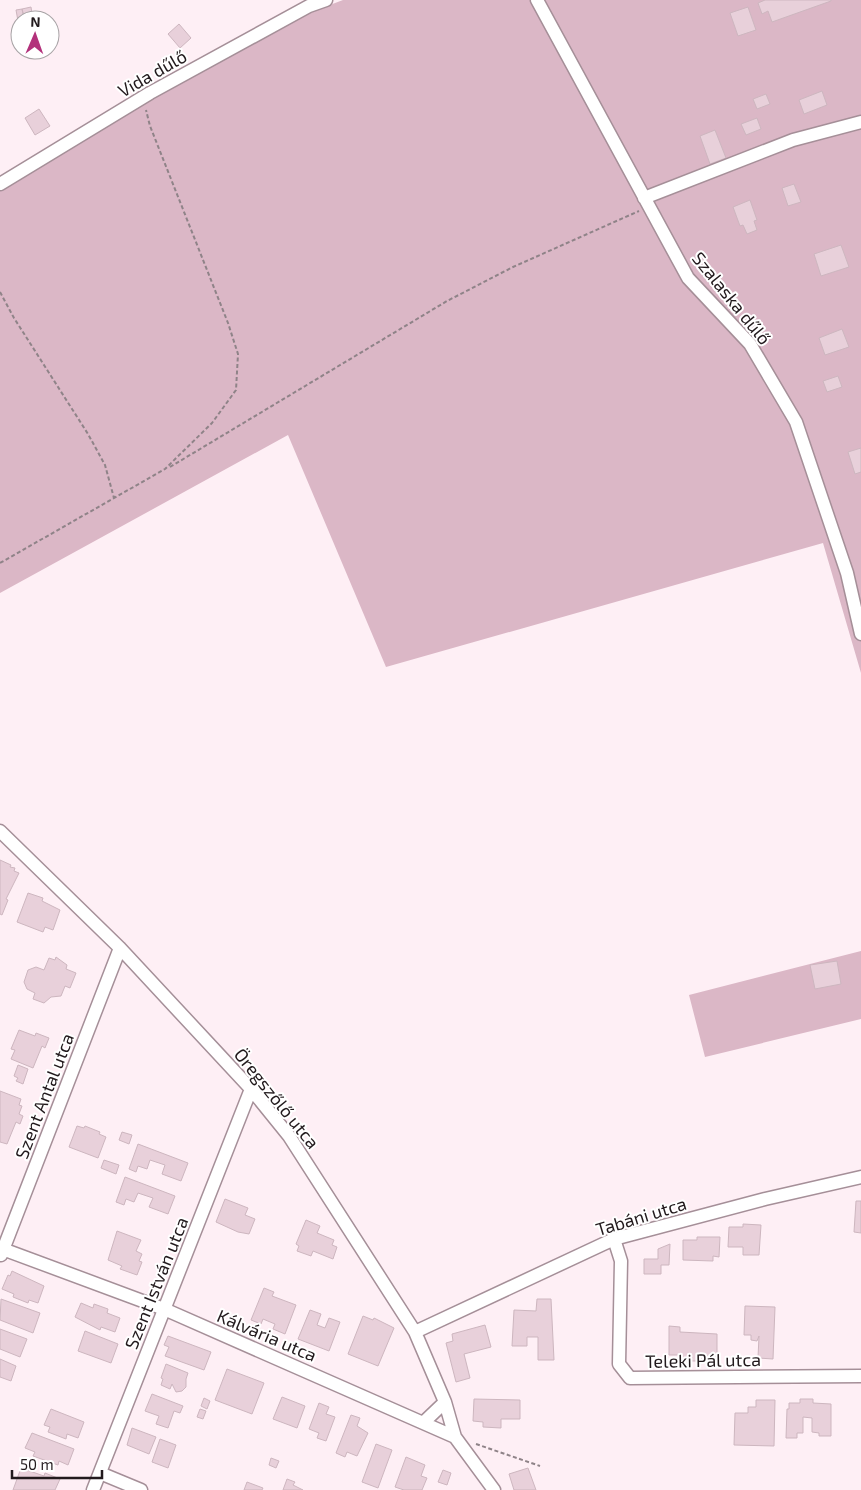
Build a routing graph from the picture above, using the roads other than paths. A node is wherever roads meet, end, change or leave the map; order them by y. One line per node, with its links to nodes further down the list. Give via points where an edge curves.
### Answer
1 (326, 0): 4 (street, Vida dűlő, via 309,6 150,93)
2 (537, 0): 5 (street, Szalaska dűlő)
3 (861, 122): 5 (street, via 793,140)
4 (0, 184)
5 (647, 202): 6 (street, Szalaska dűlő, via 688,278 750,344 796,422 847,573)
6 (861, 634)
7 (0, 831): 8 (street, Öregszőlő utca)
8 (120, 948): 9 (street, Öregszőlő utca); 12 (street, Szent Antal utca)
9 (251, 1089): 13 (street, Szent István utca); 14 (street, Öregszőlő utca, via 289,1136)
10 (861, 1177): 11 (street, Tabáni utca)
11 (614, 1239): 14 (street, Tabáni utca); 15 (street, Teleki Pál utca, via 621,1260 619,1364 630,1378)
12 (1, 1251): 13 (street, Kálvária utca)
13 (164, 1309): 17 (street, Kálvária utca); 19 (street, Szent István utca)
14 (415, 1332): 16 (street, Öregszőlő utca)
15 (861, 1376)
16 (445, 1402): 17 (street); 18 (street, Öregszőlő utca)
17 (424, 1422): 18 (street, Kálvária utca)
18 (456, 1437): 22 (street, Kálvária utca)
19 (100, 1474): 20 (street, Szent István utca); 21 (street)
20 (93, 1490)
21 (141, 1490)
22 (494, 1490)

